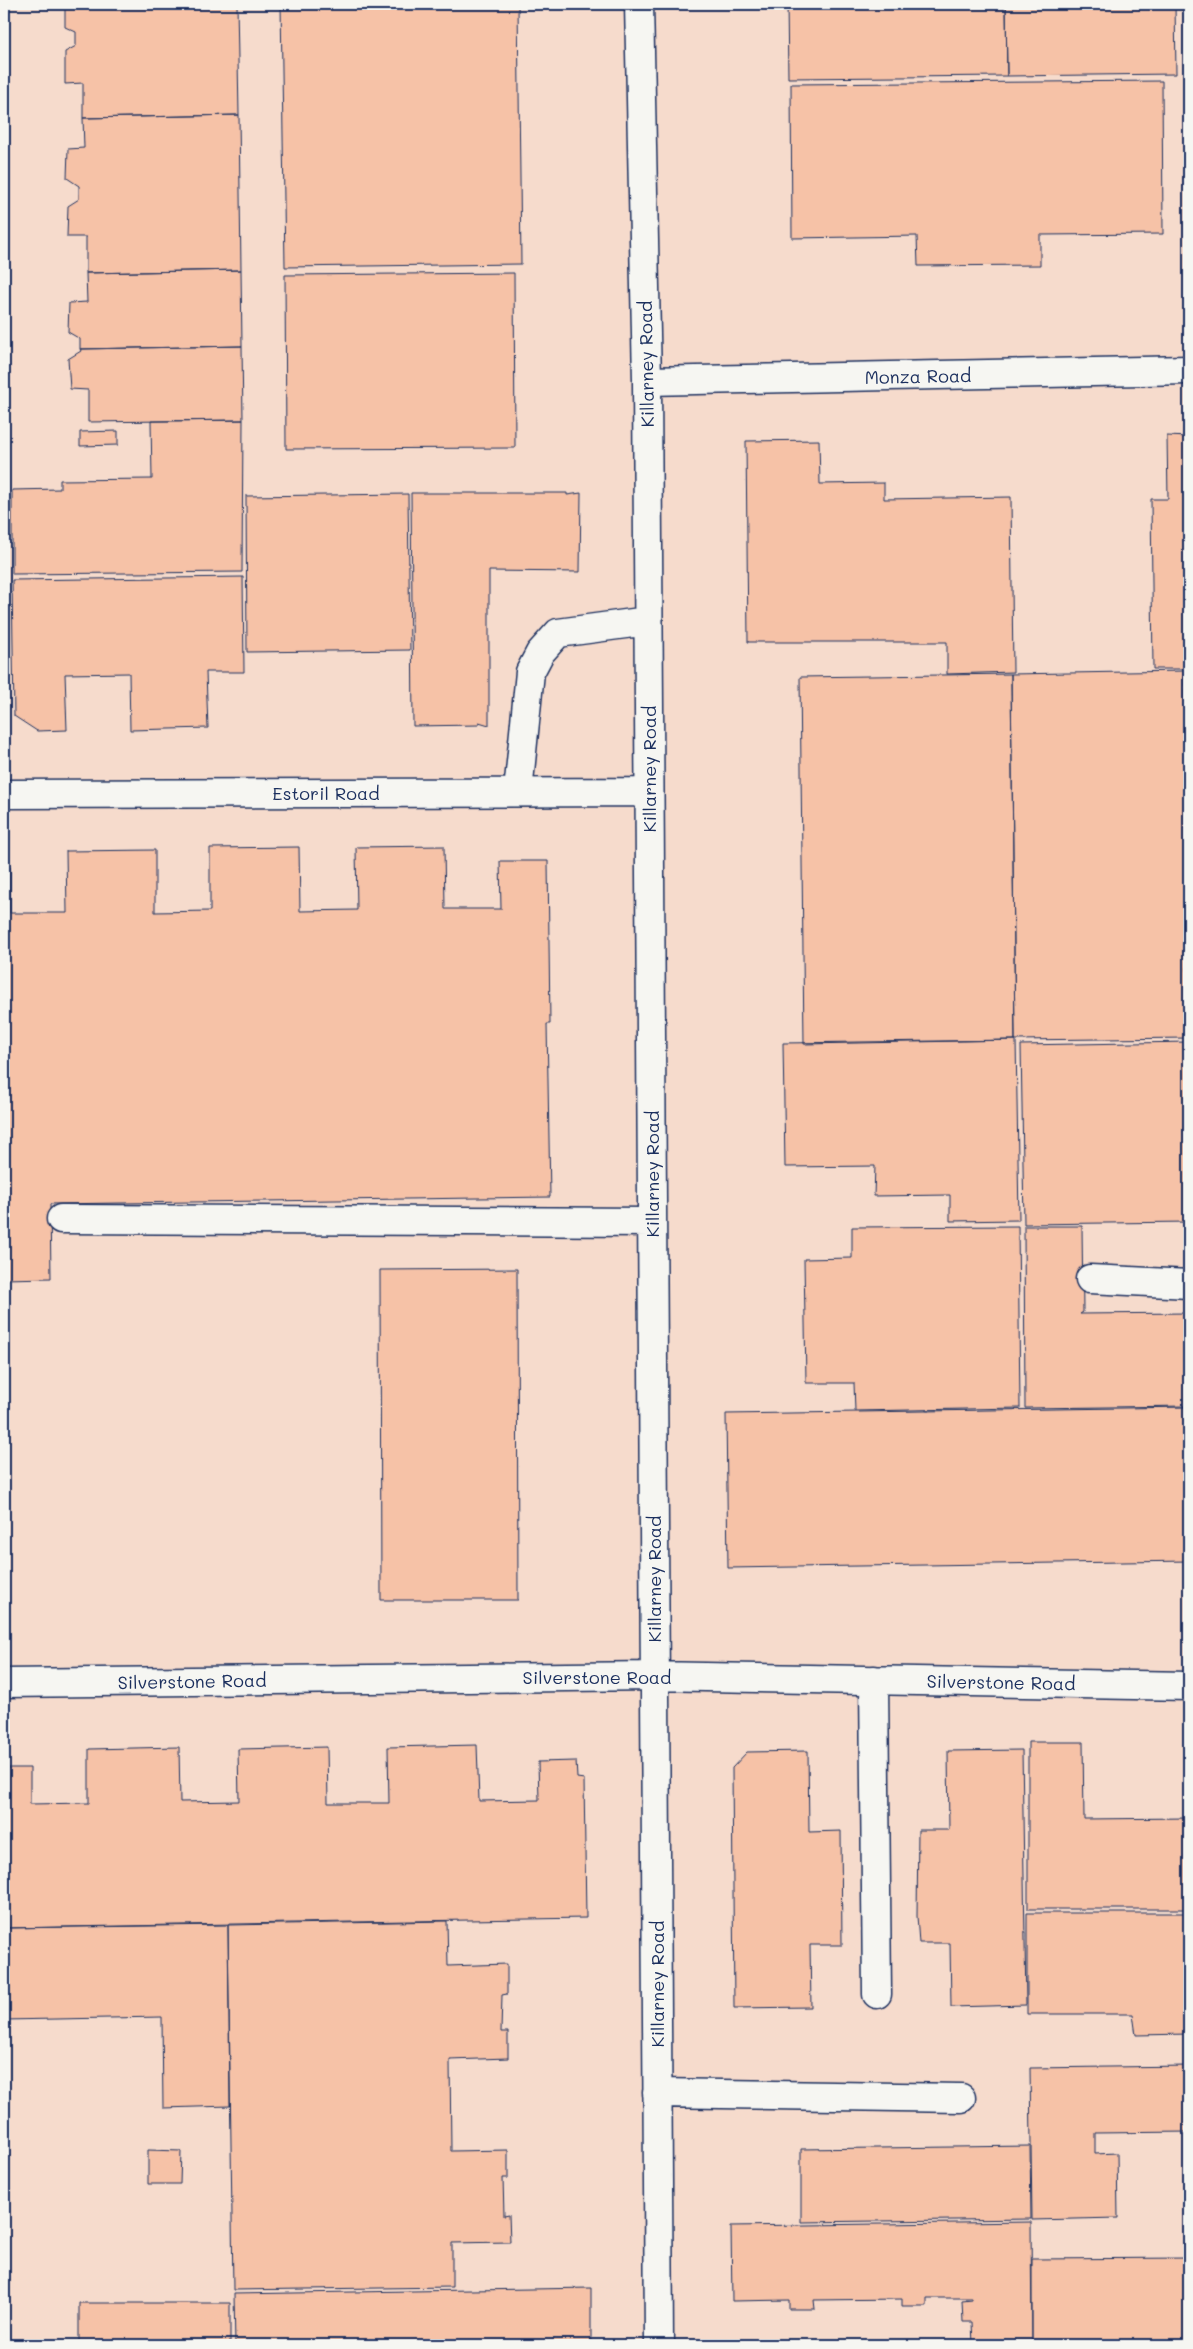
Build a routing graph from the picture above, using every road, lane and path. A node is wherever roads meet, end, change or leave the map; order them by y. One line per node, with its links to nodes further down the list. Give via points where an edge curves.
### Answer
1 (639, 4): 3 (street, Killarney Road)
2 (1189, 370): 3 (street, Monza Road)
3 (647, 381): 4 (street, Killarney Road)
4 (648, 621): 5 (street, via 558,633 549,641 530,672); 6 (street, Killarney Road)
5 (518, 792): 6 (street, Estoril Road); 7 (street, Estoril Road)
6 (649, 792): 9 (street, Killarney Road)
7 (4, 794)
8 (61, 1220): 9 (street)
9 (652, 1222): 12 (street, Killarney Road)
10 (1090, 1279): 11 (street)
11 (1189, 1284)
12 (654, 1676): 13 (street, Silverstone Road); 14 (street, Silverstone Road); 17 (street, Killarney Road)
13 (874, 1680): 15 (street, Silverstone Road); 16 (street)
14 (4, 1683)
15 (1189, 1686)
16 (877, 1994)
17 (658, 2093): 18 (street); 19 (street, Killarney Road)
18 (961, 2098)
19 (659, 2345)

